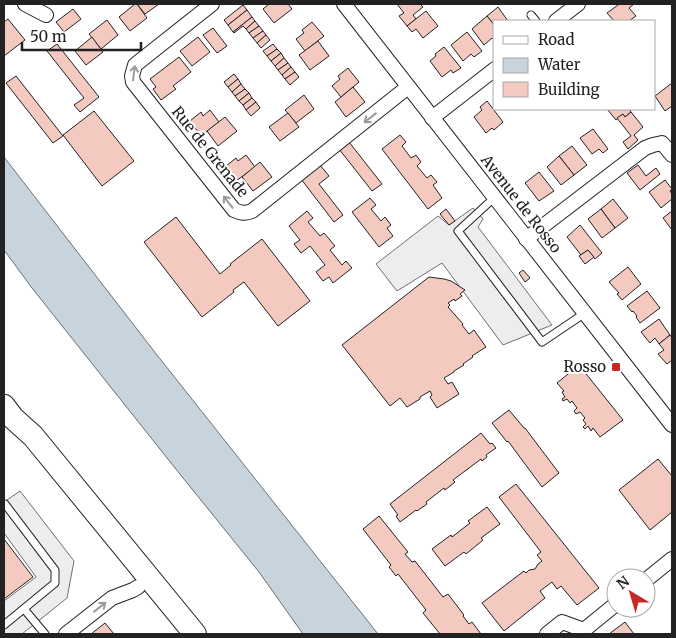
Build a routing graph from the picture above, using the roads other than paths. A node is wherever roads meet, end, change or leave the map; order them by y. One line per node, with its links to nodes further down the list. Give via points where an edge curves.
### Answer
1 (25, 4): 5 (street)
2 (212, 4): 10 (street, Rue de Grenade, one-way to 2, via 252,211 246,214 234,210 133,82 132,76 135,64)
3 (344, 4): 10 (street, Avenue de Rosso)
4 (578, 4): 8 (street)
5 (46, 15)
6 (531, 15): 7 (lane)
7 (535, 20)
8 (557, 20)
9 (493, 70): 11 (street)
10 (408, 87): 11 (street, Avenue de Rosso)
11 (432, 118): 13 (street, Avenue de Rosso)
12 (672, 155): 14 (street, via 662,143 645,148)
13 (495, 197): 14 (street, Avenue de Rosso); 15 (lane, via 458,231 542,342)
14 (526, 239): 15 (street, Avenue de Rosso)
15 (585, 313): 17 (street, Avenue de Rosso)
16 (8, 412): 21 (main road, via 25,442); 29 (main road, via 33,436)
17 (672, 425)
18 (5, 504): 22 (lane, via 54,570 55,583)
19 (672, 559): 20 (street)
20 (656, 572)
21 (138, 587): 27 (street, one-way to 21, via 112,598); 28 (main road)
22 (24, 609): 24 (lane); 26 (lane)
23 (606, 613): 25 (street)
24 (4, 625)
25 (584, 632): 30 (street, via 562,622)
26 (44, 634)
27 (66, 634)
28 (176, 634)
29 (195, 634)
30 (546, 634)

